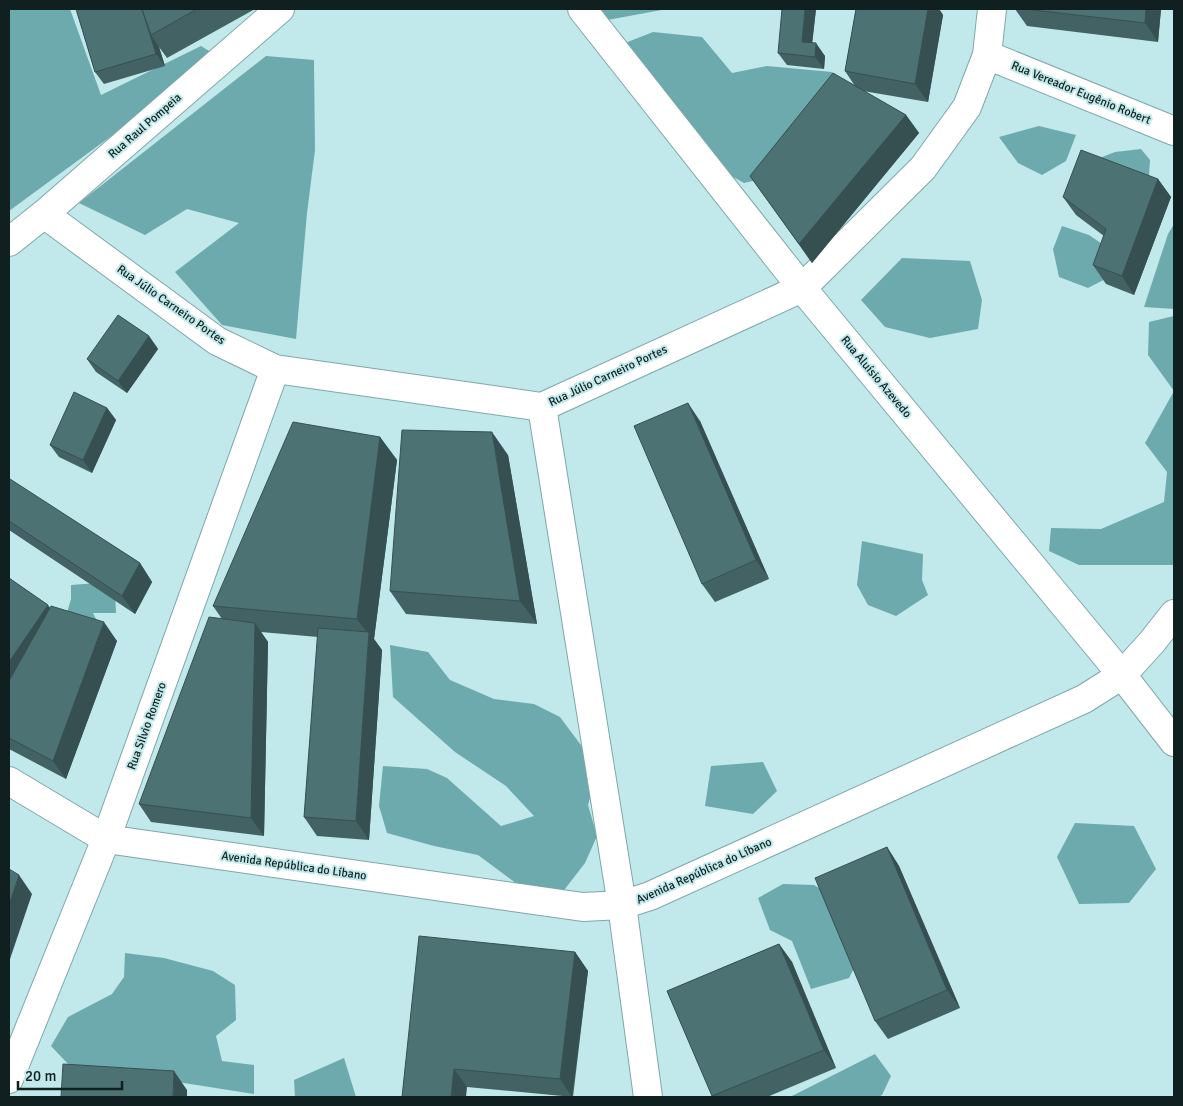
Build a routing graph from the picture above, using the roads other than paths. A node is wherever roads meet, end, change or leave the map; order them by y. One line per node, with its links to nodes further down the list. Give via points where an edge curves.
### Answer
1 (280, 9): 6 (street, Rua Raul Pompeia)
2 (582, 9): 8 (street, Rua Aluísio Azevedo)
3 (992, 9): 4 (street, Rua Júlio Carneiro Portes)
4 (987, 54): 5 (street, Rua Vereador Eugênio Robert); 8 (street, Rua Júlio Carneiro Portes, via 967,107 923,168)
5 (1174, 130)
6 (44, 214): 7 (street, Rua Raul Pompeia); 9 (street, Rua Júlio Carneiro Portes, via 217,340)
7 (9, 242)
8 (802, 288): 10 (street, Rua Júlio Carneiro Portes); 12 (street, Rua Aluísio Azevedo)
9 (275, 368): 10 (street, Rua Júlio Carneiro Portes); 15 (street, Rua Silvio Romero)
10 (542, 407): 16 (street)
11 (1174, 614): 12 (street, Avenida República do Líbano)
12 (1122, 675): 13 (street, Rua Aluísio Azevedo); 16 (street, Avenida República do Líbano, via 1084,699)
13 (1174, 742)
14 (9, 781): 15 (street, Avenida República do Líbano)
15 (106, 839): 16 (street, Avenida República do Líbano, via 583,907); 17 (street, Rua Silvio Romero)
16 (622, 906): 18 (street)
17 (9, 1079)
18 (648, 1097)

